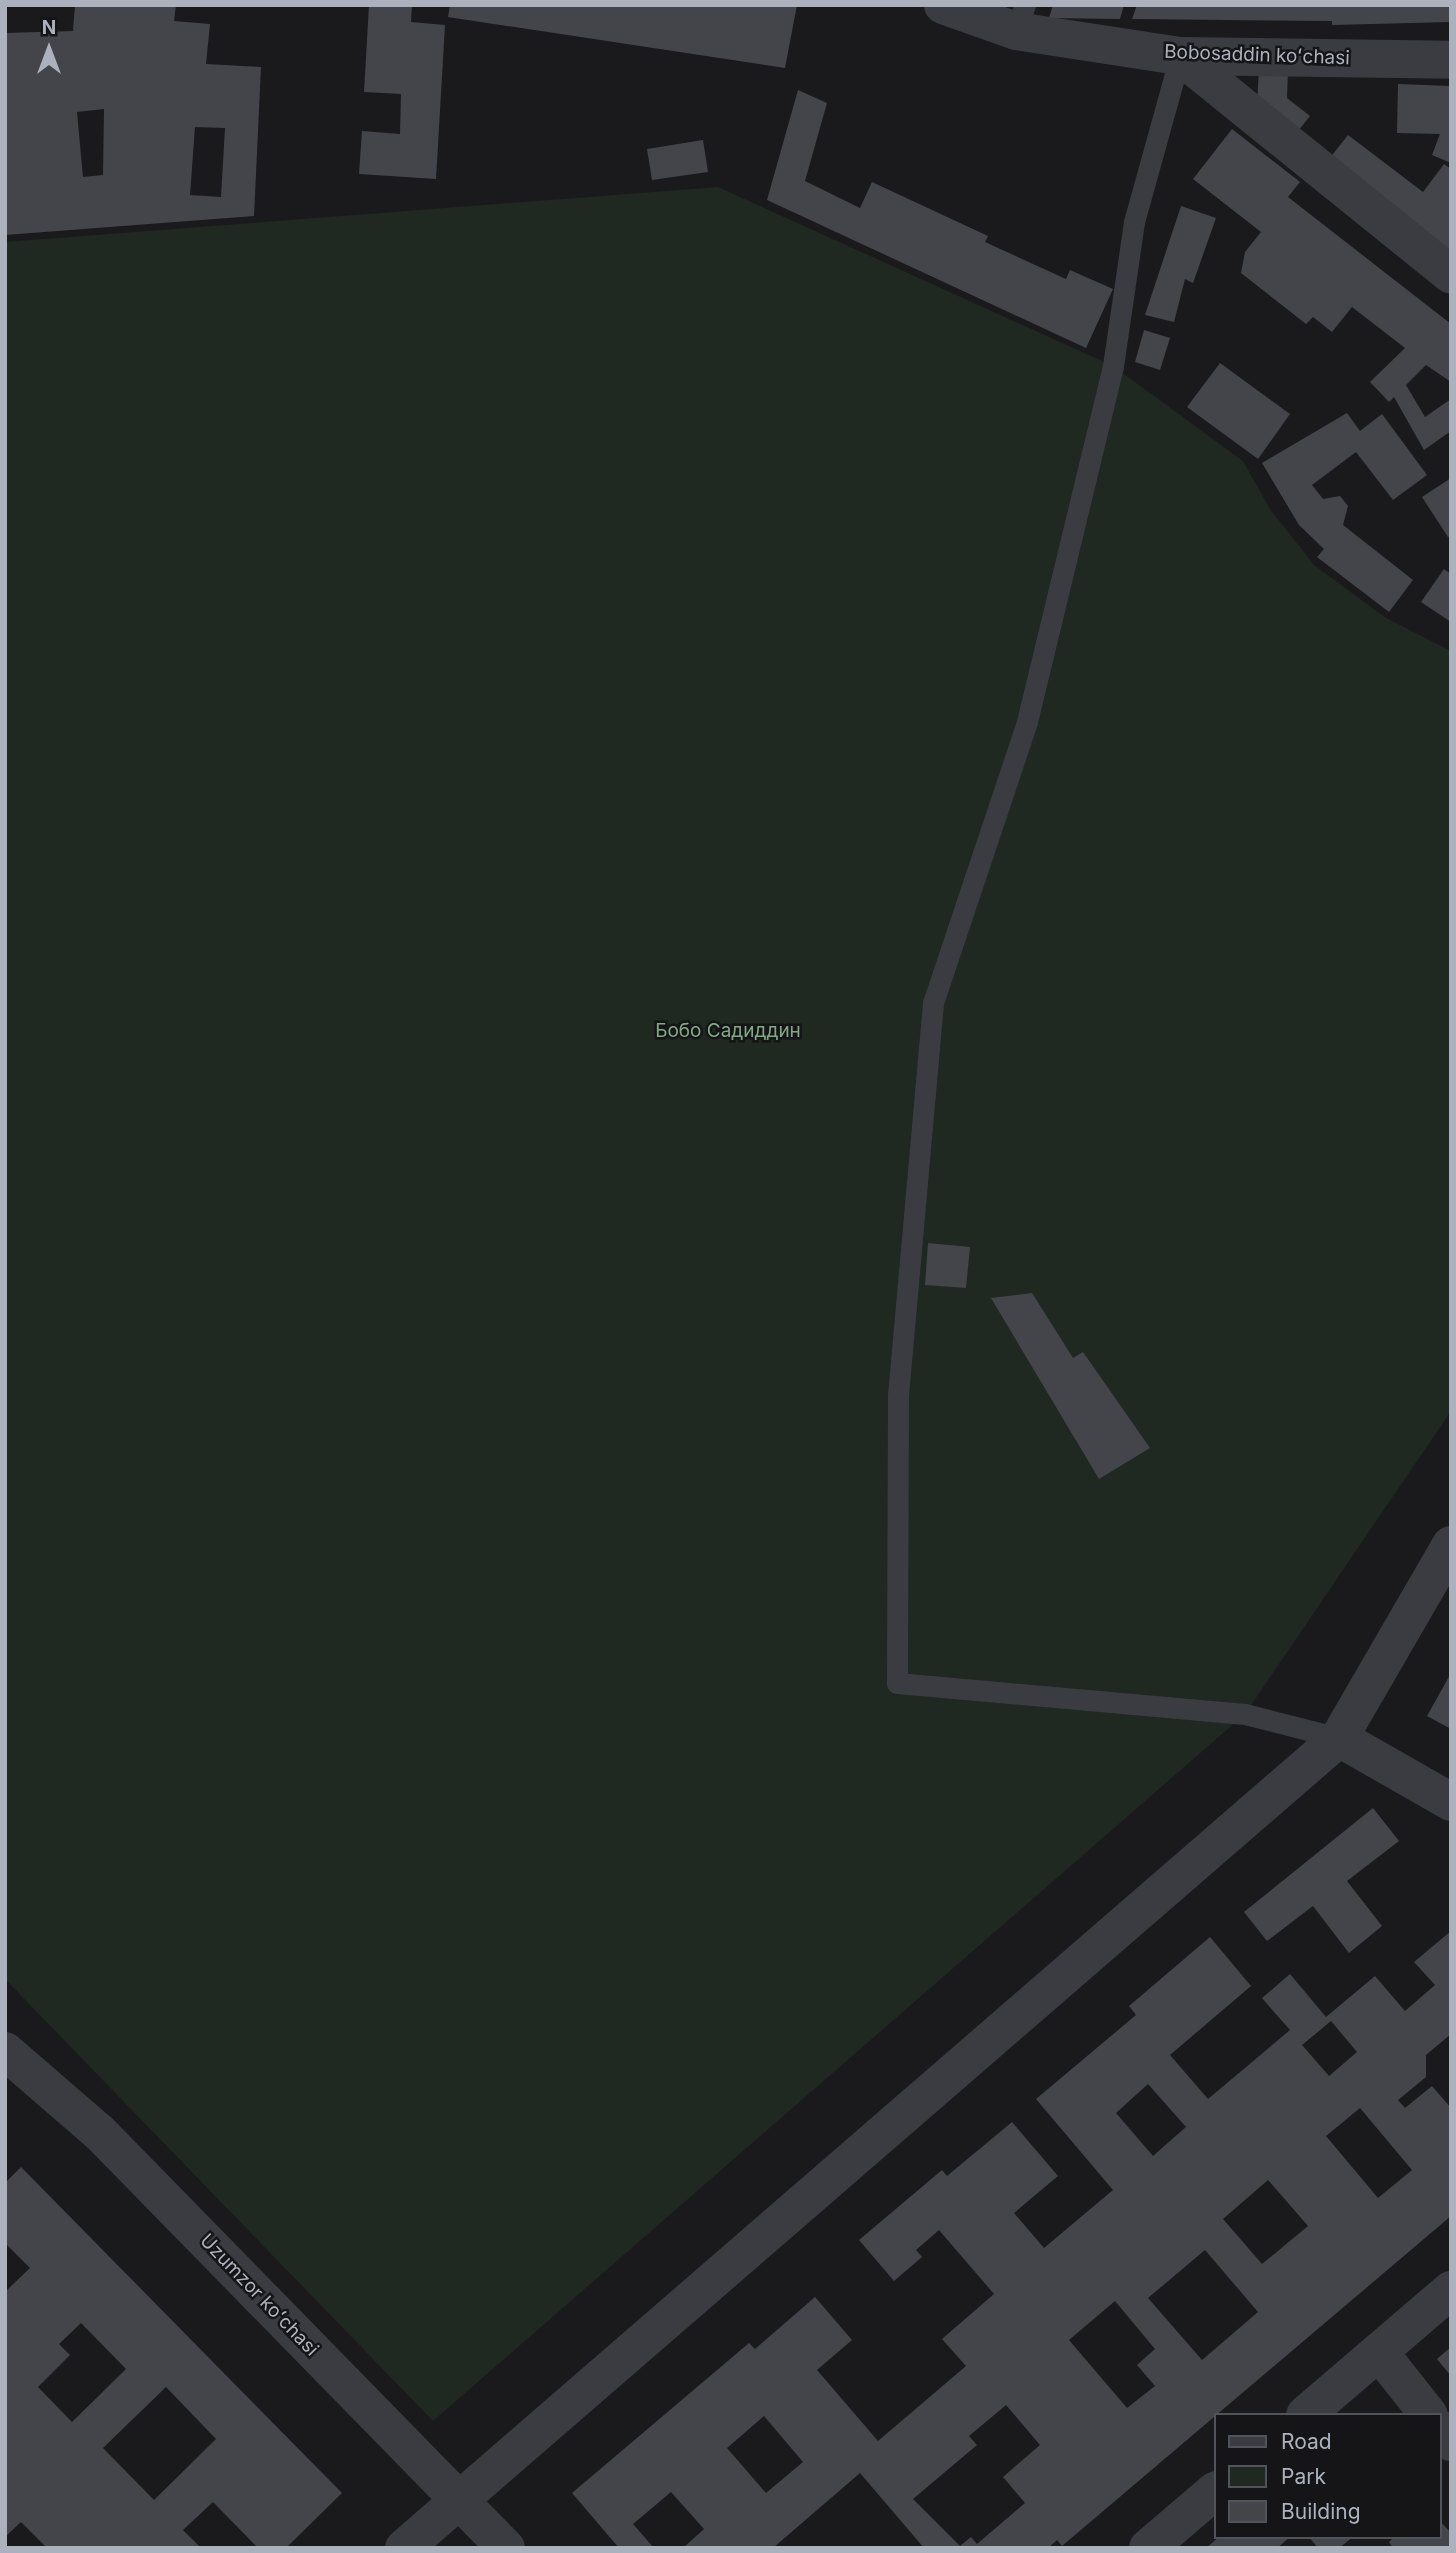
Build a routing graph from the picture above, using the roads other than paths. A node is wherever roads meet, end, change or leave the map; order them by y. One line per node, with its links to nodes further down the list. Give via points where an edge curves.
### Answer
1 (943, 5): 2 (street, Bobosaddin koʻchasi)
2 (1021, 18): 3 (street, Bobosaddin koʻchasi)
3 (1180, 56): 4 (street, Bobosaddin koʻchasi); 5 (street); 7 (lane, via 1134,222 1113,366 1027,722 933,1003 898,1395 897,1683 1245,1714)
4 (1451, 60)
5 (1451, 275)
6 (1451, 1545): 7 (street)
7 (1339, 1738): 8 (street); 15 (street)
8 (1451, 1802)
9 (5, 2052): 15 (street, Uzumzor koʻchasi, via 99,2132)
10 (1451, 2290): 11 (street)
11 (1379, 2353): 12 (street); 13 (street)
12 (1307, 2413)
13 (1427, 2413)
14 (1214, 2492): 18 (street)
15 (458, 2498): 16 (street); 17 (street, Uzumzor koʻchasi)
16 (404, 2548)
17 (506, 2548)
18 (1148, 2548)

